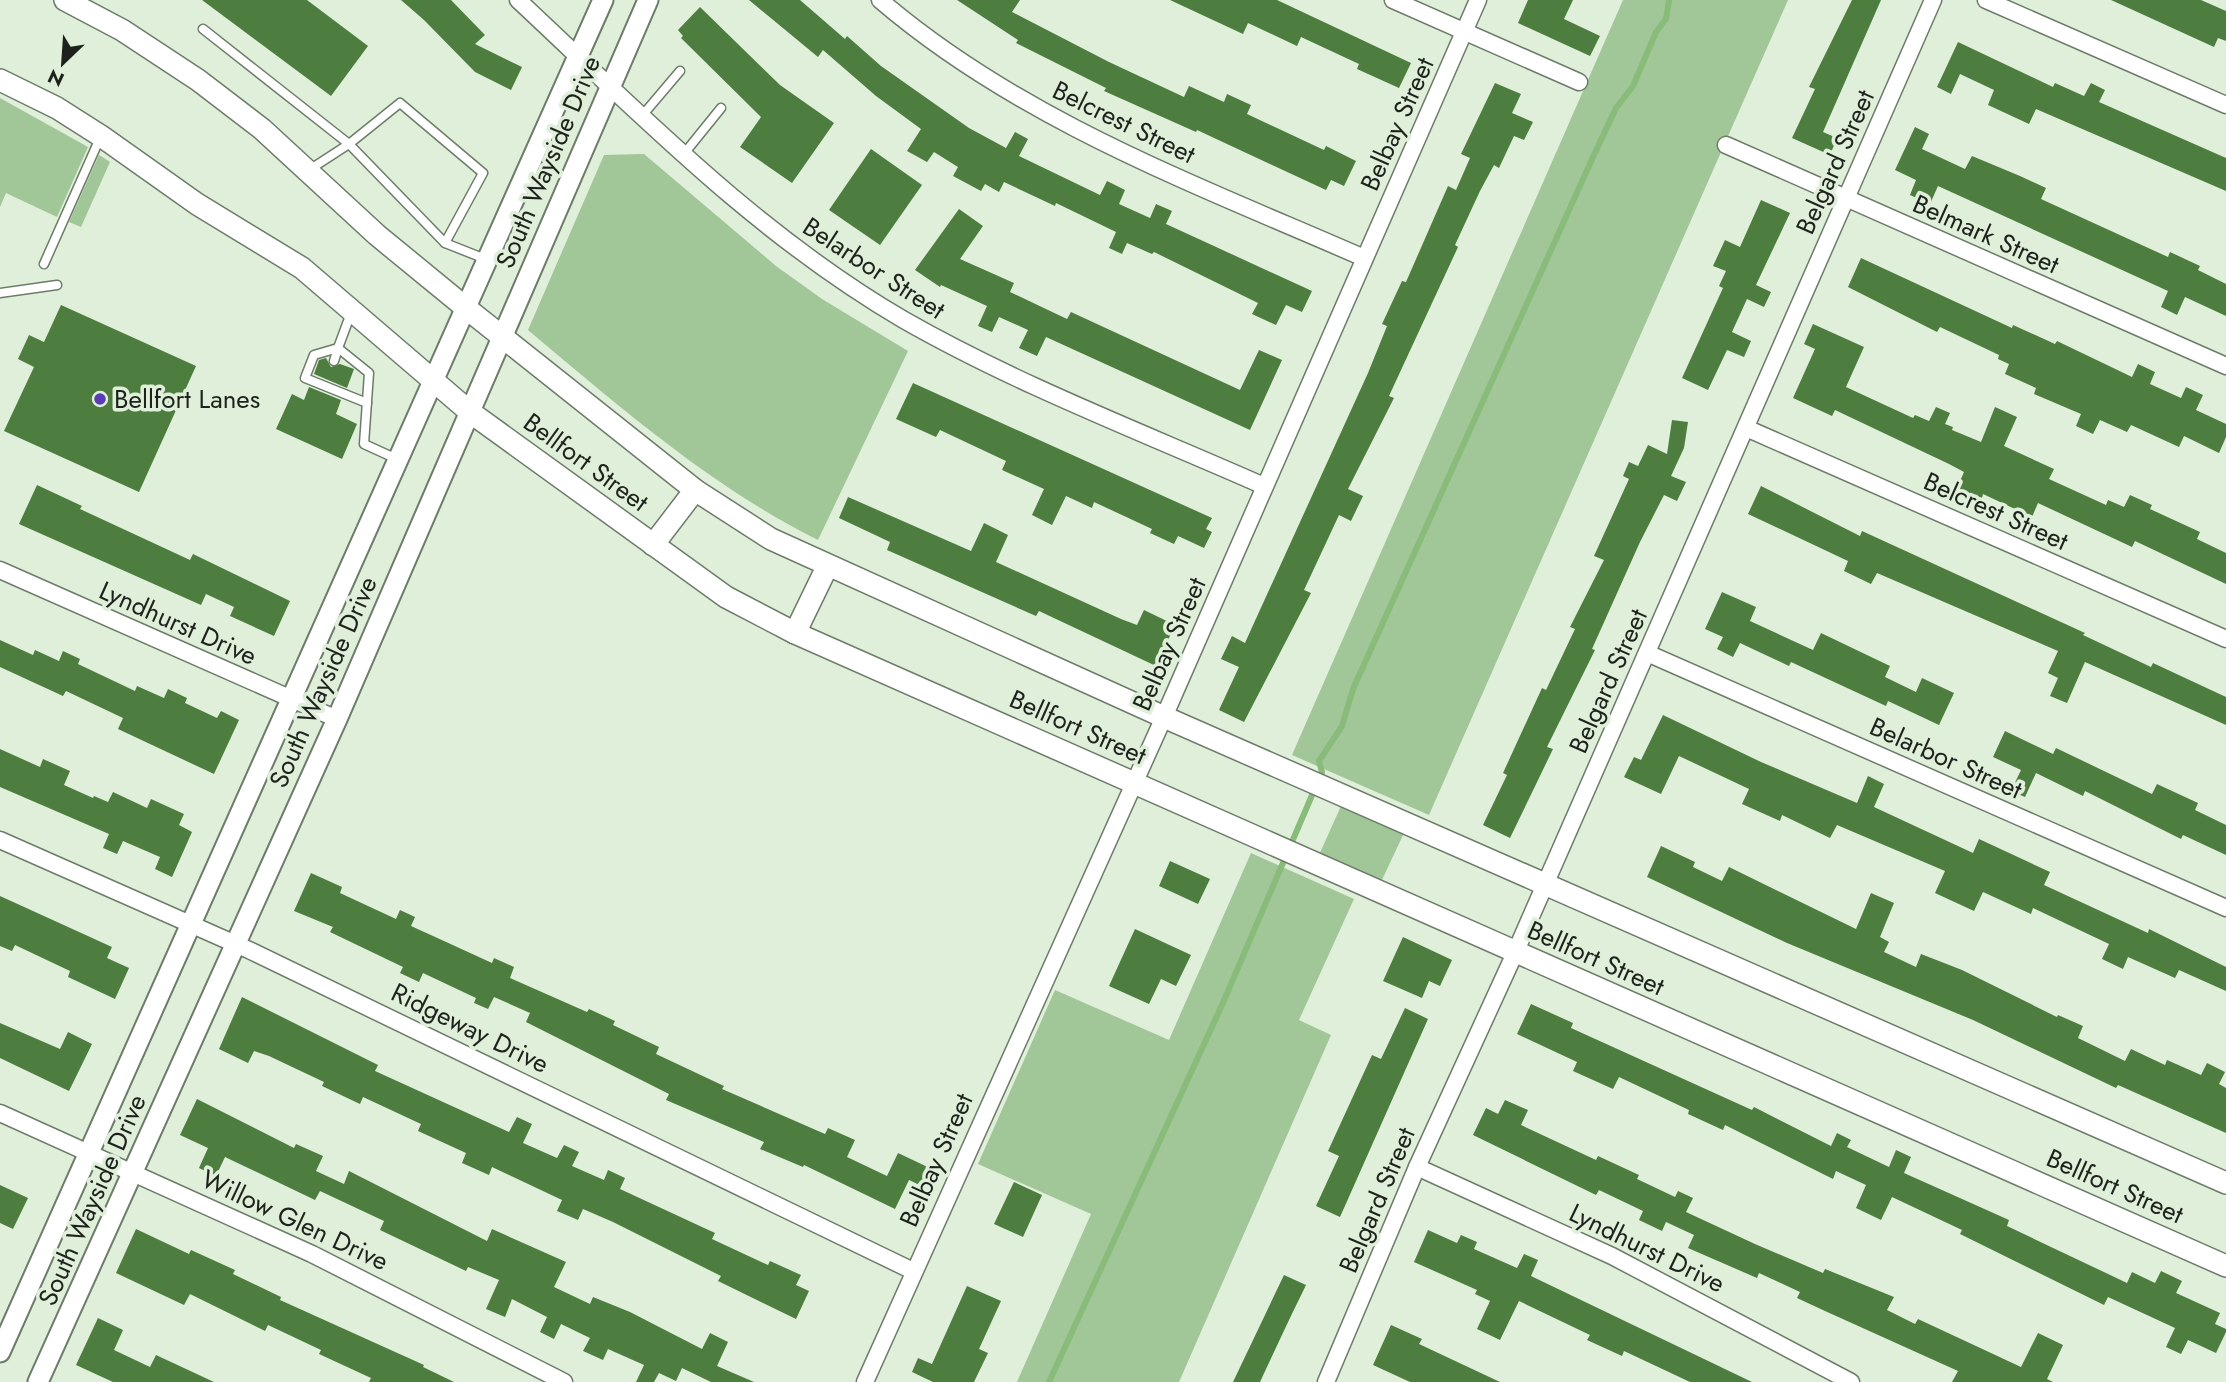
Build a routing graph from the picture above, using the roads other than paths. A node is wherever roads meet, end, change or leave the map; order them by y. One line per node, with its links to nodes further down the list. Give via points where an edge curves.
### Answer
1 (65, 0): 24 (main road, Bellfort Street, via 122,30 198,80 262,129)
2 (518, 0): 12 (street, Belarbor Street)
3 (603, 0): 12 (street, South Wayside Drive)
4 (648, 0): 16 (street, South Wayside Drive)
5 (880, 0): 27 (street, Belcrest Street, via 952,54 1065,124)
6 (1394, 0): 11 (street)
7 (1478, 0): 11 (street, Belbay Street)
8 (1933, 0): 25 (street, Belgard Street)
9 (1986, 0): 17 (street)
10 (203, 29): 21 (lane)
11 (1465, 32): 15 (street); 27 (street, Belbay Street)
12 (578, 57): 16 (street, Belarbor Street); 28 (street, South Wayside Drive)
13 (680, 71): 19 (lane)
14 (0, 80): 20 (main road, Bellfort Street)
15 (1579, 82)
16 (609, 88): 19 (street, Belarbor Street); 34 (street, South Wayside Drive)
17 (2226, 105)
18 (721, 108): 23 (lane)
19 (641, 117): 23 (street, Belarbor Street)
20 (101, 136): 29 (lane); 33 (main road, Bellfort Street, via 197,204 302,268)
21 (349, 144): 24 (lane); 26 (lane); 26 (lane, via 400,103 482,173)
22 (1726, 145): 25 (street, Belmark Street)
23 (683, 155): 43 (street, Belarbor Street, via 784,239 903,319 970,356)
24 (307, 172): 32 (main road, Bellfort Street)
25 (1845, 199): 37 (street, Belmark Street); 41 (street, Belgard Street)
26 (445, 243): 28 (lane)
27 (1364, 258): 43 (street, Belbay Street)
28 (488, 260): 32 (street, South Wayside Drive)
29 (44, 264)
30 (57, 285): 31 (lane)
31 (0, 293)
32 (466, 308): 34 (main road, Bellfort Street); 38 (street, South Wayside Drive)
33 (352, 310): 35 (lane); 38 (main road, Bellfort Street)
34 (502, 337): 40 (street, South Wayside Drive); 44 (main road, Bellfort Street)
35 (338, 348): 36 (lane); 39 (lane, via 369,373); 39 (lane, via 314,355 305,377)
36 (334, 361)
37 (2226, 366)
38 (435, 380): 40 (main road, Bellfort Street); 42 (street, South Wayside Drive)
39 (367, 403): 42 (lane, via 364,444)
40 (470, 412): 45 (main road, Bellfort Street); 53 (street, South Wayside Drive)
41 (1746, 428): 49 (street, Belcrest Street); 50 (street, Belgard Street)
42 (399, 460): 51 (street, South Wayside Drive)
43 (1264, 486): 52 (street, Belbay Street)
44 (695, 490): 45 (main road); 46 (main road, Bellfort Street, via 771,540)
45 (653, 545): 48 (main road, Bellfort Street, via 726,597)
46 (828, 567): 48 (main road); 52 (main road, Bellfort Street)
47 (0, 570): 51 (street, Lyndhurst Drive)
48 (795, 633): 54 (main road, Bellfort Street)
49 (2226, 639)
50 (1647, 653): 56 (street, Belgard Street); 57 (street, Belarbor Street)
51 (292, 700): 53 (street, Lyndhurst Drive); 58 (street, South Wayside Drive)
52 (1164, 717): 54 (street, Belbay Street); 56 (main road, Bellfort Street)
53 (337, 719): 59 (street, South Wayside Drive)
54 (1133, 783): 60 (main road, Bellfort Street); 67 (street, Belbay Street)
55 (0, 840): 58 (street, Ridgeway Drive)
56 (1545, 884): 60 (street, Belgard Street); 65 (main road, Bellfort Street)
57 (2226, 908)
58 (191, 922): 59 (street, Ridgeway Drive); 62 (street, South Wayside Drive)
59 (235, 943): 64 (street, South Wayside Drive); 67 (street, Ridgeway Drive)
60 (1515, 953): 63 (street, Belgard Street); 66 (main road, Bellfort Street)
61 (0, 1113): 62 (street, Willow Glen Drive)
62 (90, 1152): 64 (street, Willow Glen Drive); 68 (street, South Wayside Drive)
63 (1417, 1167): 72 (street, Belgard Street); 73 (street, Lyndhurst Drive, via 1612,1256)
64 (133, 1172): 69 (street, South Wayside Drive); 70 (street, Willow Glen Drive, via 312,1254)
65 (2226, 1184)
66 (2226, 1266)
67 (913, 1271): 71 (street, Belbay Street)
68 (0, 1352)
69 (38, 1382)
70 (564, 1382)
71 (865, 1382)
72 (1326, 1382)
73 (1851, 1382)

